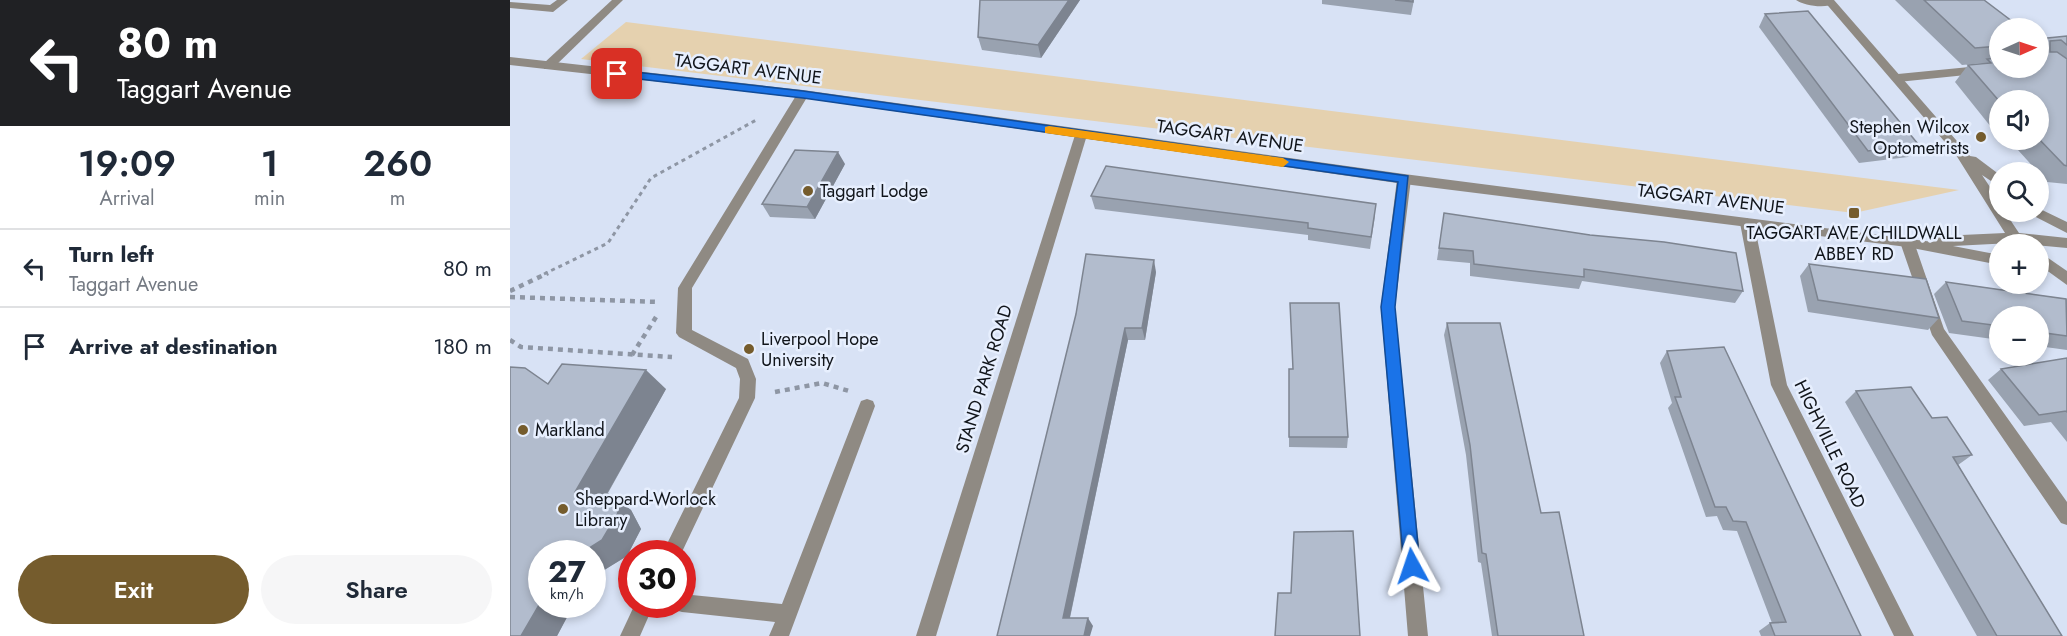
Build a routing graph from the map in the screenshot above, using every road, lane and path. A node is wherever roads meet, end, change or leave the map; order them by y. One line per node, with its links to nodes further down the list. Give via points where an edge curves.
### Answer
1 (563, 0): 5 (street, via 553,9)
2 (618, 0): 7 (street)
3 (1801, 0): 4 (street)
4 (1829, 1): 9 (street)
5 (510, 5)
6 (510, 61): 7 (street, TAGGART AVENUE)
7 (548, 66): 10 (street, TAGGART AVENUE)
8 (1989, 69): 9 (street)
9 (1898, 78): 12 (street)
10 (803, 94): 11 (street, TAGGART AVENUE); 27 (path, via 651,178 608,243); 32 (street, via 685,288 684,333 742,364 748,379)
11 (1081, 135): 14 (street, TAGGART AVENUE); 41 (street, STAND PARK ROAD)
12 (1961, 152): 13 (street); 18 (street)
13 (1989, 174)
14 (1404, 179): 16 (street, TAGGART AVENUE); 42 (street, via 1388,307)
15 (2049, 218): 17 (street)
16 (1747, 223): 20 (street, TAGGART AVENUE); 43 (street, HIGHVILLE ROAD, via 1779,385)
17 (2067, 228)
18 (2014, 234)
19 (1989, 241): 20 (street, TAGGART AVENUE)
20 (1907, 242): 23 (street, TAGGART AVENUE); 34 (street, via 1937,331)
21 (2049, 242): 22 (street, TAGGART AVENUE)
22 (2067, 243)
23 (1989, 258)
24 (2049, 265): 26 (street)
25 (2049, 275): 26 (street)
26 (2067, 280)
27 (510, 291)
28 (510, 297): 29 (path)
29 (666, 302)
30 (510, 340): 31 (path, via 521,347)
31 (677, 357)
32 (747, 398): 33 (path, via 811,383 844,387); 35 (street)
33 (867, 406): 37 (street)
34 (2067, 517)
35 (678, 540)
36 (696, 604): 37 (street)
37 (789, 614): 40 (street)
38 (638, 618): 39 (street)
39 (630, 636)
40 (779, 636)
41 (926, 636)
42 (1418, 636)
43 (1904, 636)

